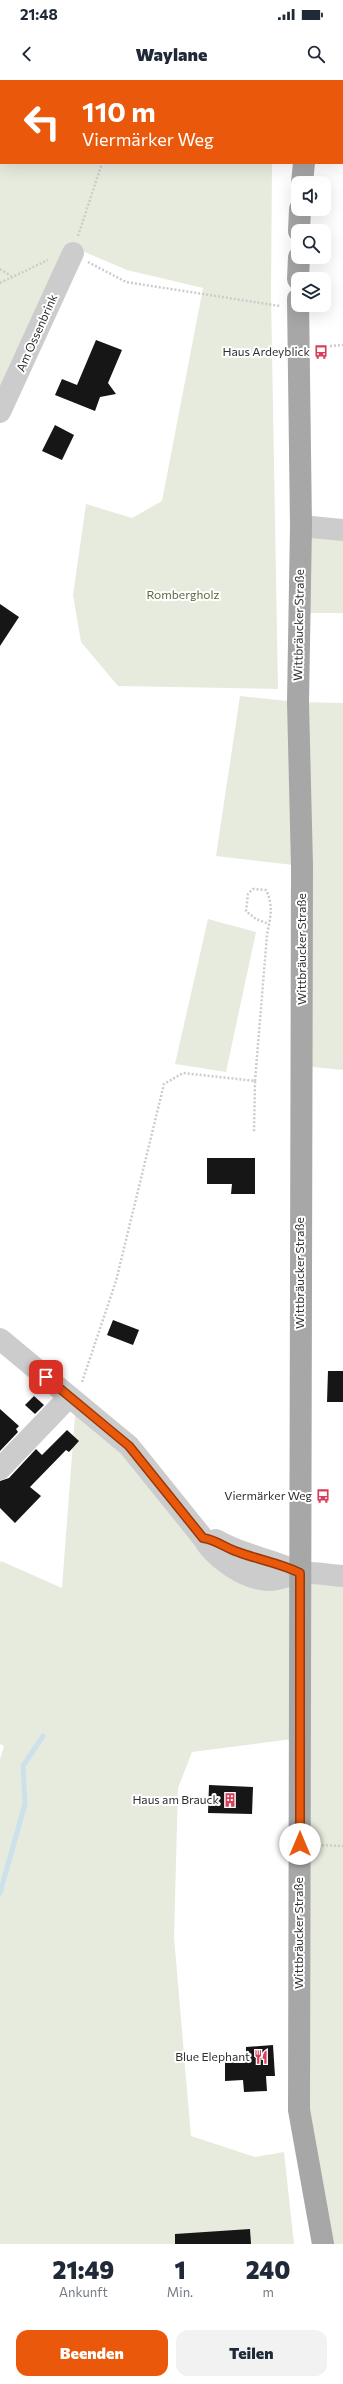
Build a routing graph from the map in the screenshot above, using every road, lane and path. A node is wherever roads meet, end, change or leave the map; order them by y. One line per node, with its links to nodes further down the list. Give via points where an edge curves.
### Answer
1 (102, 164): 4 (path)
2 (304, 164): 3 (main road)
3 (303, 176)
4 (73, 253): 6 (path, via 58,256); 8 (path, via 126,282); 12 (street, Am Ossenbrink)
5 (0, 269): 6 (path)
6 (11, 276): 7 (path)
7 (0, 283)
8 (291, 303)
9 (298, 312): 11 (main road, Wittbräucker Straße)
10 (343, 345): 11 (path)
11 (298, 348): 13 (main road, Wittbräucker Straße)
12 (0, 412)
13 (301, 526): 14 (street); 21 (main road, Wittbräucker Straße, via 298,640 302,866)
14 (343, 530)
15 (269, 924): 15 (path, via 270,898 266,890 253,889 248,894 246,911 256,919); 16 (path)
16 (255, 1081): 17 (path); 19 (path, via 184,1073 164,1084 116,1282)
17 (254, 1133)
18 (0, 1338): 19 (street)
19 (73, 1399): 20 (street); 21 (street, via 129,1446 203,1538 209,1549 224,1562 268,1580)
20 (0, 1469)
21 (300, 1573): 22 (street); 23 (main road, Wittbräucker Straße)
22 (343, 1576)
23 (300, 1844): 24 (path); 25 (main road, Wittbräucker Straße, via 299,2110)
24 (343, 1846)
25 (323, 2244)

